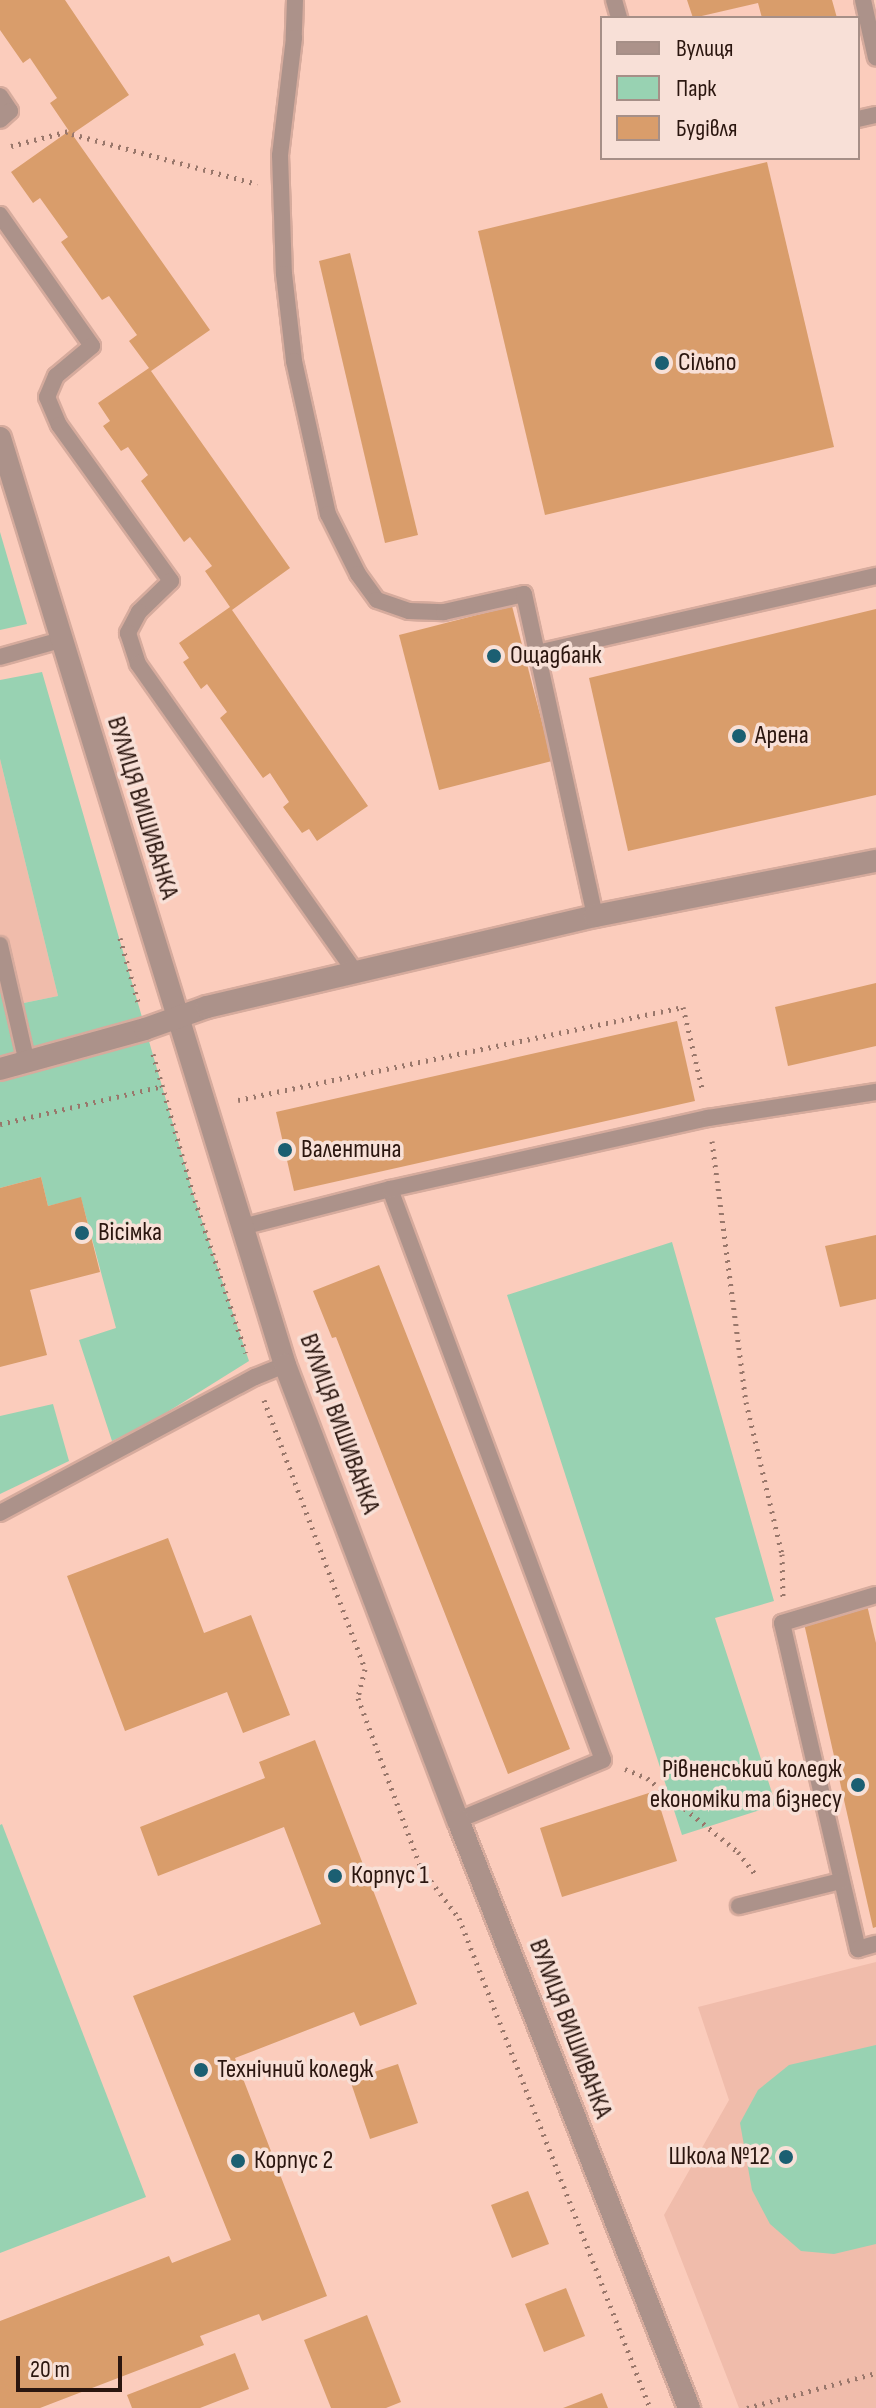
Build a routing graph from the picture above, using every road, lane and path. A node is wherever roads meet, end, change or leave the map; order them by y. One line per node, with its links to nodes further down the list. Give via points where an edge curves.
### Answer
1 (295, 0): 7 (lane, via 280,155)
2 (863, 0): 3 (lane)
3 (876, 58)
4 (0, 96): 5 (lane, via 10,111)
5 (0, 120)
6 (0, 149): 7 (path, via 70,132)
7 (282, 191): 12 (lane, via 284,274 300,388 328,514 358,574 377,600 409,611 444,612 524,594)
8 (0, 215): 17 (lane, via 92,346 56,376 47,397 59,425 171,581 139,612 128,633 138,664)
9 (0, 438): 11 (street, ВУЛИЦЯ ВИШИВАНКА)
10 (876, 576): 12 (lane)
11 (61, 640): 13 (lane); 18 (street, ВУЛИЦЯ ВИШИВАНКА)
12 (537, 653): 15 (lane)
13 (0, 657)
14 (876, 861): 15 (street)
15 (595, 916): 17 (street)
16 (0, 945): 19 (lane)
17 (355, 972): 18 (street)
18 (178, 1018): 19 (street); 26 (street, ВУЛИЦЯ ВИШИВАНКА)
19 (27, 1063): 20 (street)
20 (0, 1069)
21 (876, 1092): 23 (lane)
22 (238, 1100): 23 (path, via 683,1007)
23 (708, 1118): 25 (lane); 31 (path, via 746,1402 782,1554)
24 (0, 1124): 28 (path, via 163,1086)
25 (390, 1189): 26 (lane); 32 (lane)
26 (242, 1227): 27 (street, ВУЛИЦЯ ВИШИВАНКА)
27 (285, 1365): 28 (lane); 33 (street, ВУЛИЦЯ ВИШИВАНКА)
28 (252, 1369): 29 (lane); 39 (path, via 365,1669 358,1698 421,1868 459,1918)
29 (0, 1513)
30 (876, 1595): 34 (lane, via 782,1623)
31 (784, 1602)
32 (603, 1760): 33 (lane); 35 (path, via 647,1778 738,1852)
33 (458, 1820): 40 (street, ВУЛИЦЯ ВИШИВАНКА)
34 (841, 1881): 35 (lane); 37 (lane, via 858,1949)
35 (773, 1898): 36 (lane)
36 (739, 1906)
37 (876, 1944)
38 (876, 2373): 41 (path)
39 (650, 2408)
40 (689, 2408)
41 (747, 2408)

